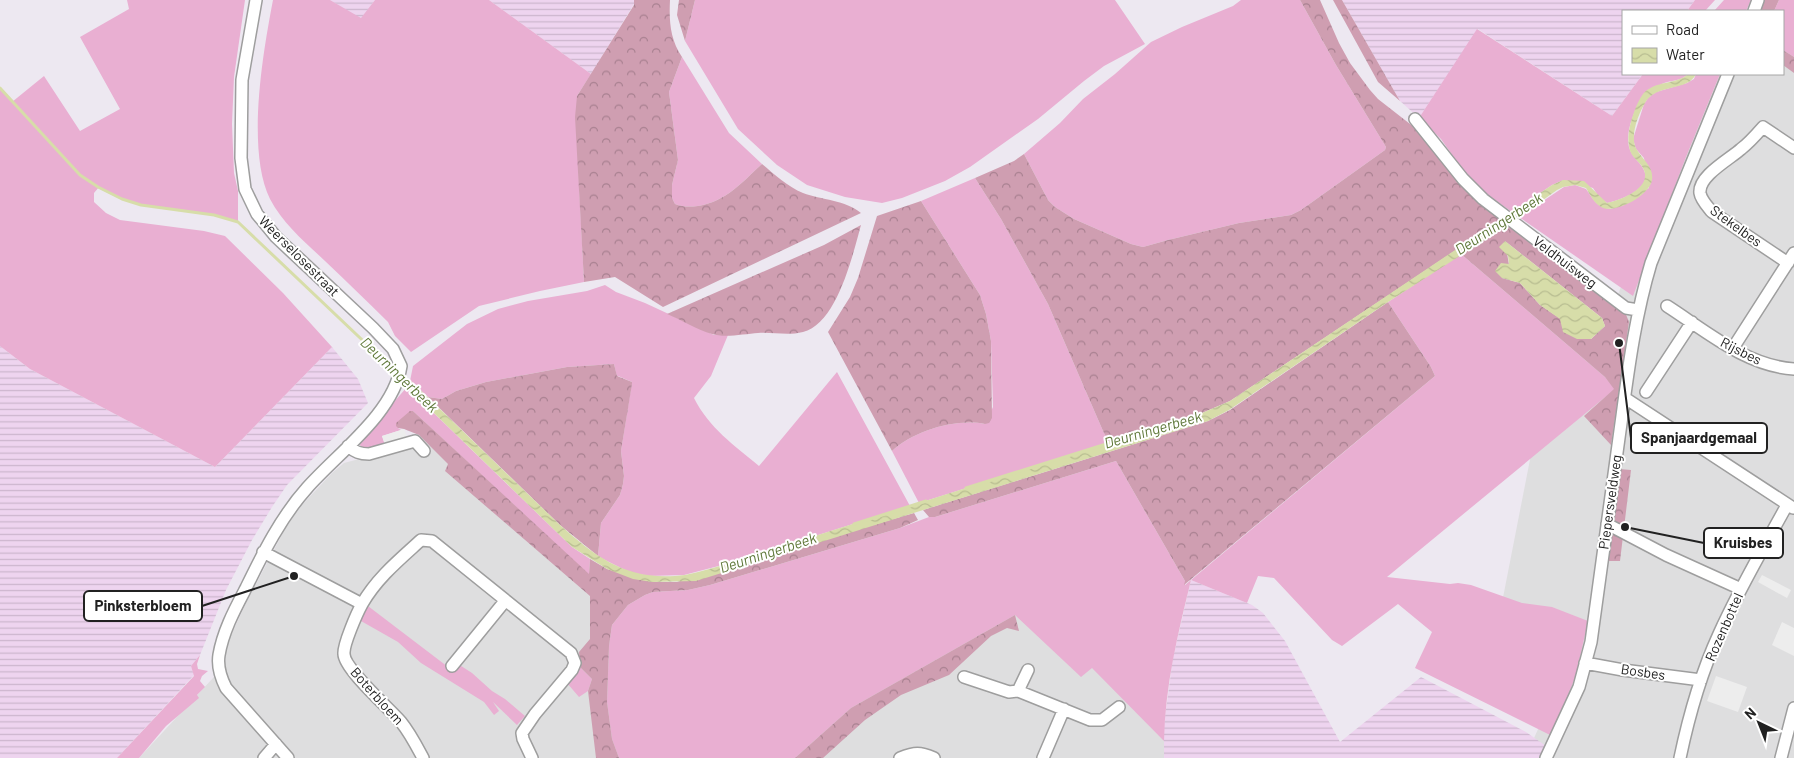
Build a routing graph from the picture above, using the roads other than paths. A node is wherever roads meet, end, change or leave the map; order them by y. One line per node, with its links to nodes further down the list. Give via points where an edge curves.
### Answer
1 (256, 0): 13 (street, Weerselosestraat, via 242,80 241,158 245,189 257,214 276,237 373,328 392,349 401,366 389,400)
2 (1728, 75): 7 (street, Piepersveldweg, via 1651,263)
3 (1415, 120): 7 (street, Veldhuisweg, via 1473,190 1626,308)
4 (1794, 148): 5 (street, Stekelbes, via 1763,127 1741,150 1710,174 1702,183 1700,192 1712,212)
5 (1791, 258): 9 (street)
6 (1667, 306): 8 (street, Rijsbes)
7 (1638, 310): 12 (street, Piepersveldweg)
8 (1692, 322): 9 (street, Rijsbes); 11 (street)
9 (1733, 348): 10 (street, Rijsbes, via 1759,362)
10 (1794, 369)
11 (1646, 392)
12 (1625, 398): 15 (street); 16 (street, Piepersveldweg)
13 (348, 446): 14 (street, via 354,451 369,454 415,442); 17 (street, Weerselosestraat, via 291,507)
14 (424, 451)
15 (1791, 505): 18 (street, Rozenbottel)
16 (1607, 524): 18 (street, via 1666,556); 21 (street, Piepersveldweg, via 1591,642)
17 (263, 552): 20 (street); 30 (street, Weerselosestraat, via 227,629 219,668 226,688)
18 (1741, 589): 25 (street, Rozenbottel)
19 (504, 601): 20 (street, via 426,539 420,540 389,569); 22 (street); 34 (street, via 571,653 575,663 522,733 522,740)
20 (362, 604): 33 (street, Boterbloem, via 343,654 345,660 400,721)
21 (1585, 663): 25 (street, Bosbes); 38 (street, Piepersveldweg, via 1579,687)
22 (452, 666)
23 (1028, 670): 26 (street)
24 (964, 677): 26 (street, via 1009,692)
25 (1700, 680): 39 (street, Rozenbottel)
26 (1018, 691): 29 (street)
27 (1119, 707): 29 (street, via 1102,720 1090,720)
28 (1794, 708): 40 (street)
29 (1064, 709): 37 (street)
30 (276, 744): 31 (street); 32 (street, Weerselosestraat)
31 (264, 758)
32 (288, 758)
33 (423, 758)
34 (532, 758)
35 (900, 758): 36 (street, via 913,752)
36 (934, 758)
37 (1043, 758)
38 (1546, 758)
39 (1680, 758)
40 (1781, 758)

